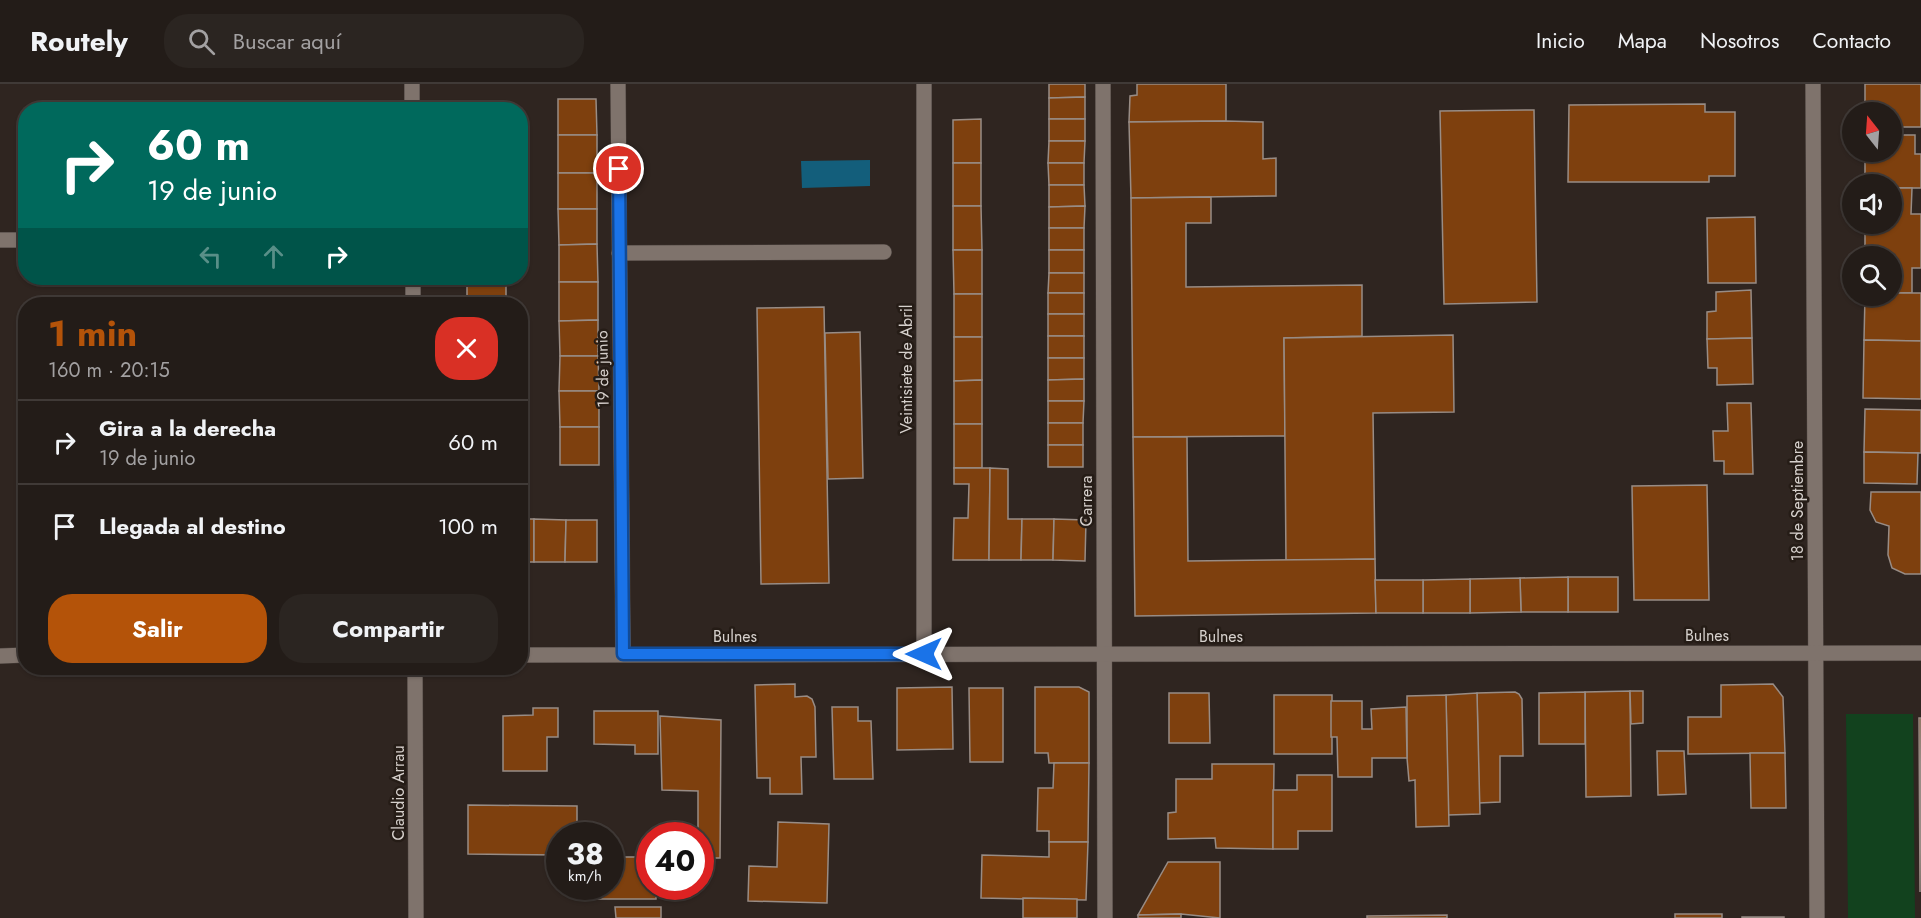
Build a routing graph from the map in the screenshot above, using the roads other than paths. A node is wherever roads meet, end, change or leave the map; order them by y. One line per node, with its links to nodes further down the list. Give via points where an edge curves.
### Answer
1 (412, 84): 6 (street)
2 (618, 84): 10 (street, 19 de junio)
3 (924, 84): 14 (street, Veintisiete de Abril)
4 (1103, 84): 15 (street, Carrera)
5 (1813, 84): 11 (street, 18 de Septiembre)
6 (412, 102)
7 (0, 240): 8 (street)
8 (18, 240)
9 (884, 252): 10 (street)
10 (619, 253): 13 (street, 19 de junio)
11 (1816, 653): 12 (street, Bulnes); 15 (street, Bulnes); 22 (street, 18 de Septiembre)
12 (1921, 653)
13 (623, 654): 14 (street, Bulnes); 16 (street, Bulnes)
14 (924, 654): 15 (street, Bulnes)
15 (1104, 654): 21 (street, Carrera)
16 (528, 655)
17 (0, 656): 18 (street)
18 (18, 656)
19 (415, 675): 20 (street, Claudio Arrau)
20 (416, 918)
21 (1105, 918)
22 (1817, 918)

